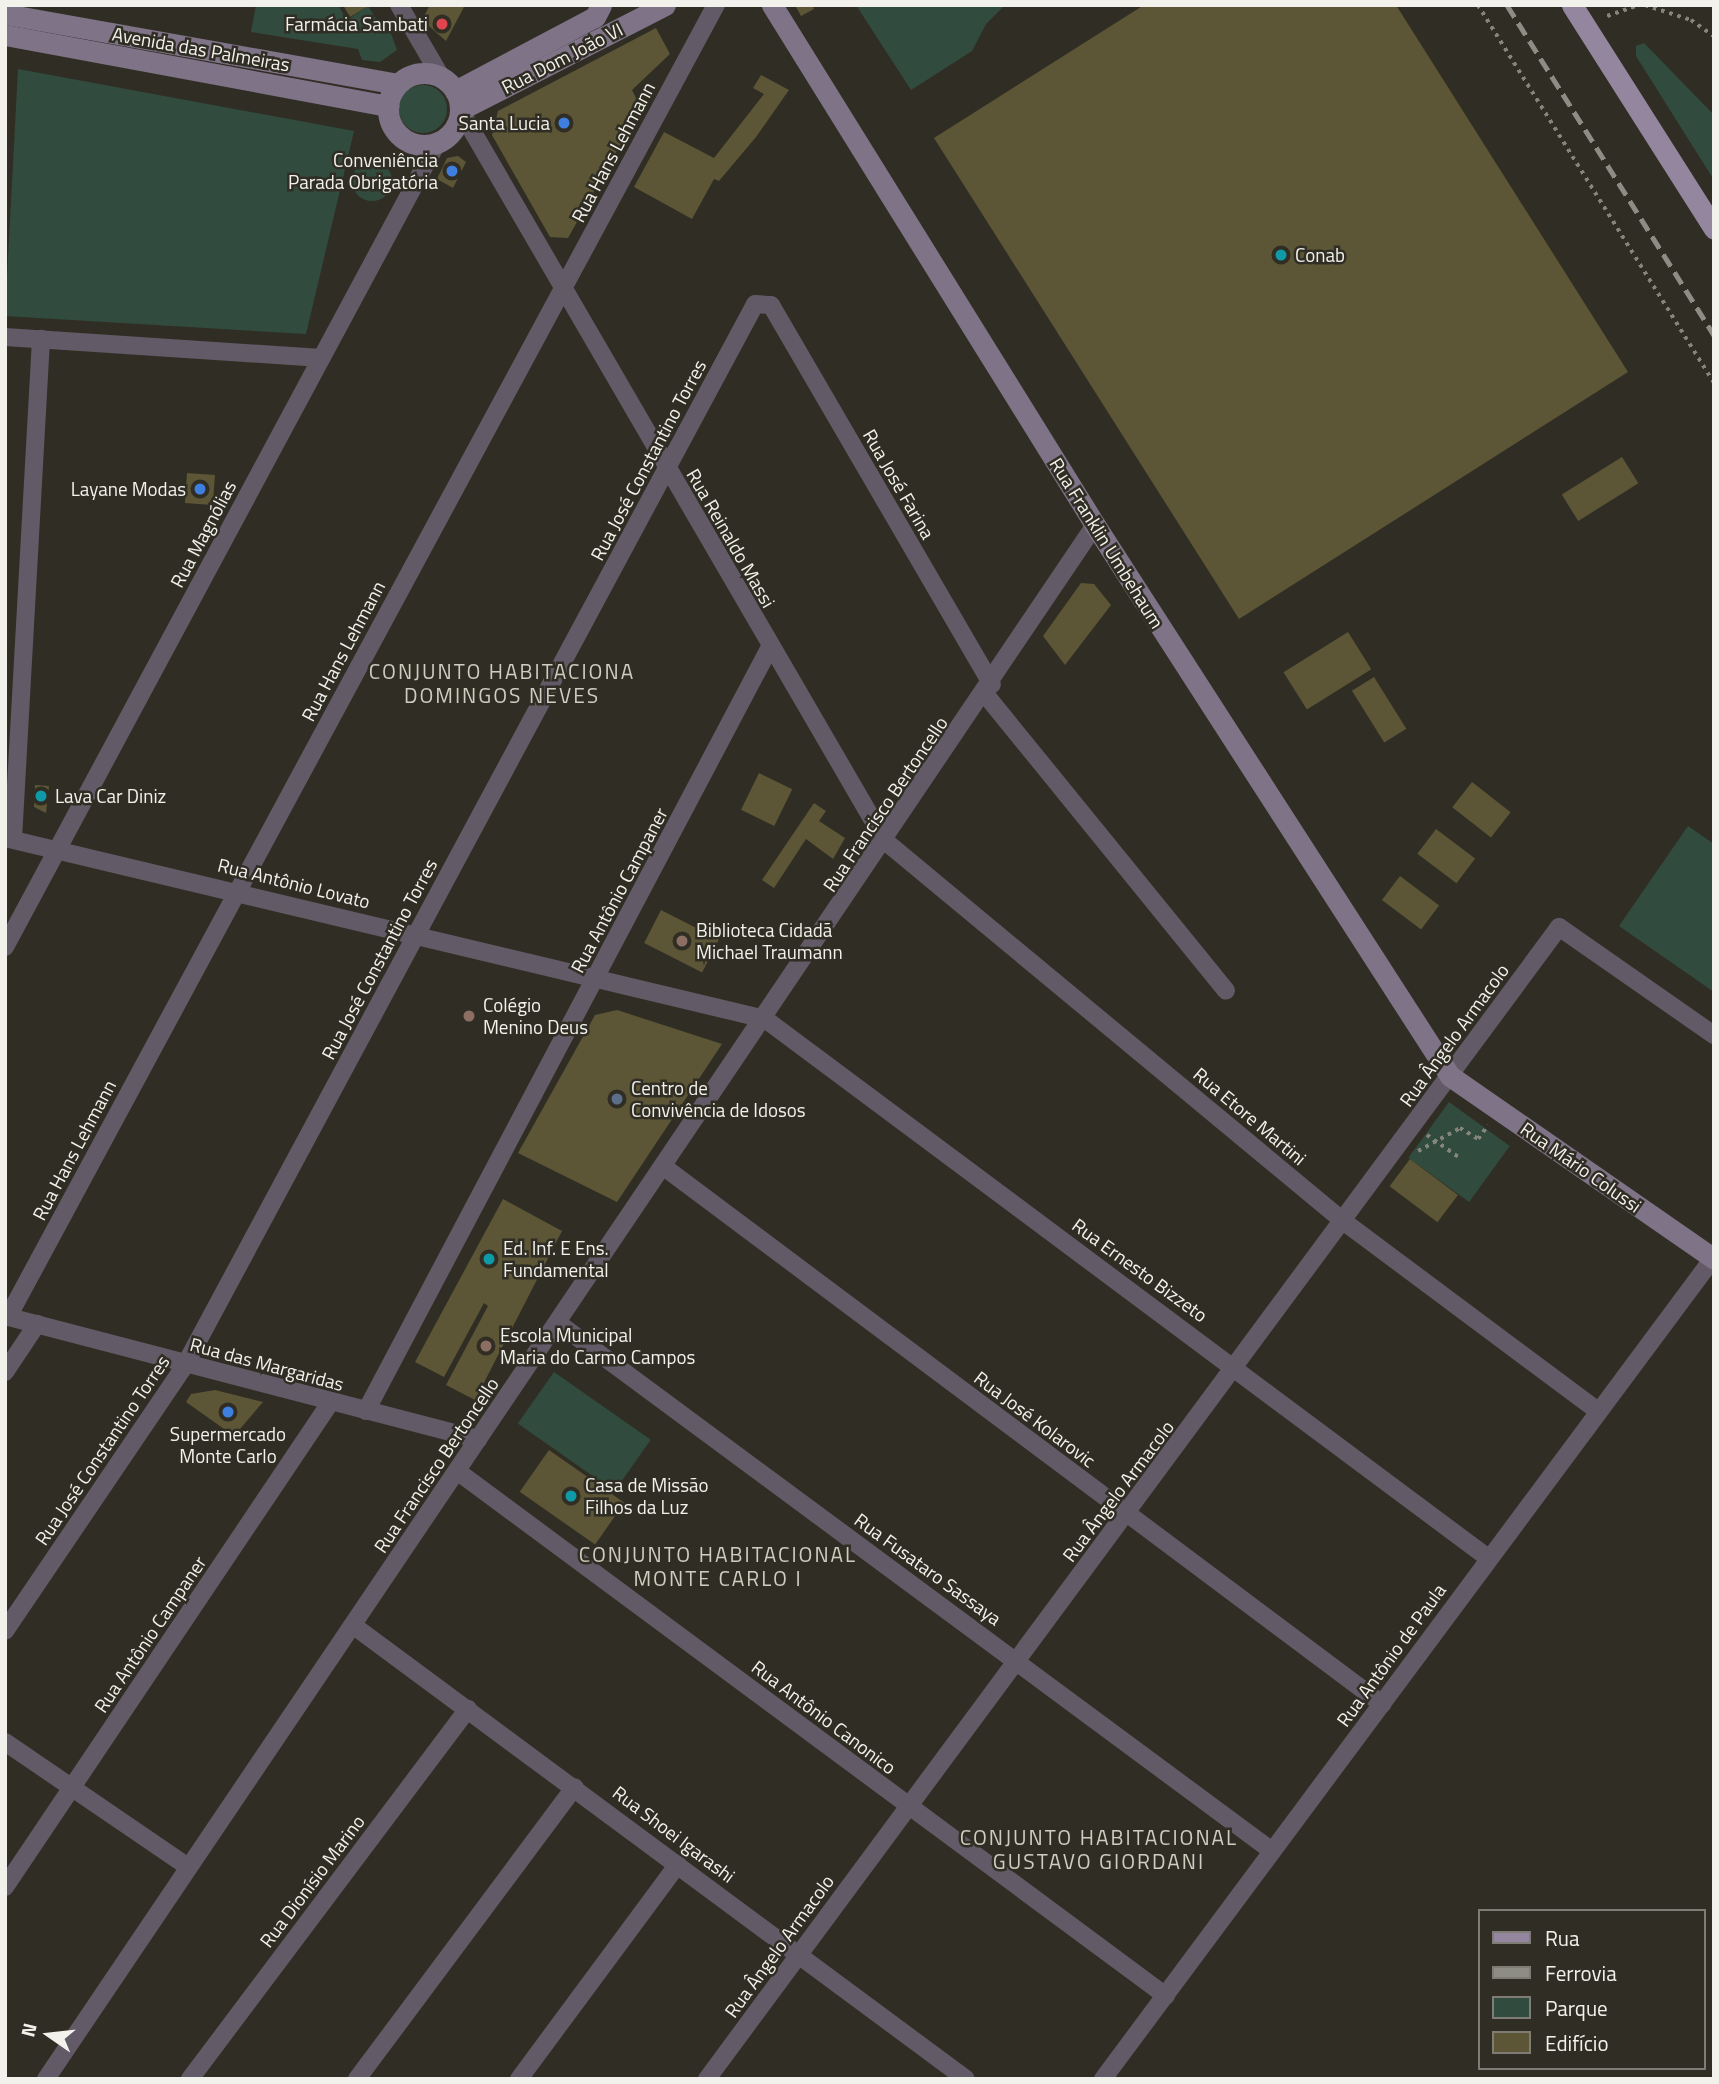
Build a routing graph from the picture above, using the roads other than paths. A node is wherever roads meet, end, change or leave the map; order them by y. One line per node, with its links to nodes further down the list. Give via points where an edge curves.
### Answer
1 (601, 5): 10 (street, Rua Dom João VI, via 595,17)
2 (665, 5): 10 (street, Rua Dom João VI)
3 (716, 5): 14 (street, Rua Hans Lehmann)
4 (772, 5): 20 (street, Rua Franklin Umbehaum)
5 (1572, 5): 13 (main road)
6 (406, 10): 10 (street, Rua Reinaldo Massi)
7 (5, 14): 9 (street, Avenida das Palmeiras)
8 (5, 35): 11 (street, Avenida das Palmeiras)
9 (397, 85): 10 (street, via 418,73); 11 (street)
10 (452, 92): 12 (street, via 454,129); 14 (street, Rua Reinaldo Massi)
11 (388, 106): 12 (street, via 392,126 408,141)
12 (438, 141): 18 (street, Rua Magnólias)
13 (1714, 229)
14 (563, 288): 19 (street, Rua Reinaldo Massi); 26 (street, Rua Hans Lehmann)
15 (771, 305): 19 (street, Rua José Constantino Torres, via 755,304); 22 (street, Rua José Farina)
16 (5, 337): 17 (street)
17 (41, 339): 18 (street); 23 (street)
18 (321, 358): 25 (street, Rua Magnólias)
19 (667, 471): 21 (street, Rua Reinaldo Massi); 27 (street, Rua José Constantino Torres)
20 (1094, 525): 22 (street, Rua Francisco Bertoncello); 33 (street, Rua Franklin Umbehaum)
21 (771, 647): 24 (street, Rua Reinaldo Massi); 29 (street, Rua Antônio Campaner)
22 (988, 689): 24 (street, Rua Francisco Bertoncello); 30 (street, Rua José Farina)
23 (9, 839): 25 (street, Rua Antônio Lovato)
24 (885, 841): 31 (street, Rua Francisco Bertoncello); 35 (street, Rua Etore Martini)
25 (59, 847): 26 (street, Rua Antônio Lovato); 28 (street, Rua Magnólias)
26 (238, 891): 27 (street, Rua Antônio Lovato); 37 (street, Rua Hans Lehmann)
27 (416, 936): 29 (street, Rua Antônio Lovato); 40 (street, Rua José Constantino Torres)
28 (5, 947)
29 (597, 979): 31 (street, Rua Antônio Lovato); 44 (street, Rua Antônio Campaner)
30 (1226, 991)
31 (765, 1019): 34 (street, Rua Francisco Bertoncello); 41 (street, Rua Ernesto Bizzeto)
32 (1714, 1035): 33 (street, Rua Ângelo Armacolo, via 1559,927)
33 (1450, 1076): 35 (street, Rua Ângelo Armacolo); 36 (street, Rua Mário Colussi)
34 (664, 1167): 38 (street, Rua Francisco Bertoncello); 48 (street, Rua José Kolarovic)
35 (1343, 1221): 41 (street, Rua Ângelo Armacolo); 45 (street, Rua Etore Martini)
36 (1713, 1258): 45 (street, Rua Antônio de Paula)
37 (7, 1316): 39 (street, Rua das Margaridas)
38 (558, 1323): 46 (street, Rua Francisco Bertoncello); 52 (street, Rua Fusataro Sassaya)
39 (37, 1324): 40 (street, Rua das Margaridas); 42 (street)
40 (185, 1365): 43 (street, Rua das Margaridas); 51 (street, Rua José Constantino Torres)
41 (1237, 1368): 48 (street, Rua Ângelo Armacolo); 49 (street, Rua Ernesto Bizzeto)
42 (5, 1372)
43 (330, 1403): 44 (street, Rua das Margaridas); 57 (street, Rua Antônio Campaner)
44 (366, 1411): 46 (street, Rua das Margaridas)
45 (1598, 1411): 49 (street, Rua Antônio de Paula)
46 (478, 1439): 47 (street, Rua Francisco Bertoncello)
47 (457, 1471): 50 (street, Rua Francisco Bertoncello); 58 (street, Rua Antônio Canonico)
48 (1126, 1514): 52 (street, Rua Ângelo Armacolo); 53 (street, Rua José Kolarovic)
49 (1488, 1558): 53 (street, Rua Antônio de Paula)
50 (354, 1626): 54 (street, Rua Shoei Igarashi); 61 (street, Rua Francisco Bertoncello)
51 (5, 1631)
52 (1018, 1661): 58 (street, Rua Ângelo Armacolo); 59 (street, Rua Fusataro Sassaya)
53 (1381, 1704): 59 (street, Rua Antônio de Paula)
54 (468, 1709): 56 (street, Rua Shoei Igarashi); 66 (street, Rua Dionísio Marino)
55 (5, 1742): 57 (street)
56 (575, 1787): 60 (street, Rua Shoei Igarashi); 67 (street)
57 (73, 1788): 61 (street); 62 (street, Rua Antônio Campaner)
58 (908, 1807): 63 (street, Rua Ângelo Armacolo); 64 (street, Rua Antônio Canonico)
59 (1272, 1851): 64 (street, Rua Antônio de Paula)
60 (678, 1864): 63 (street, Rua Shoei Igarashi); 68 (street)
61 (188, 1867): 65 (street, Rua Francisco Bertoncello)
62 (5, 1887)
63 (799, 1953): 69 (street, Rua Ângelo Armacolo); 70 (street, Rua Shoei Igarashi)
64 (1166, 1996): 71 (street, Rua Antônio de Paula)
65 (48, 2078)
66 (190, 2079)
67 (357, 2079)
68 (519, 2079)
69 (707, 2079)
70 (966, 2079)
71 (1102, 2079)

